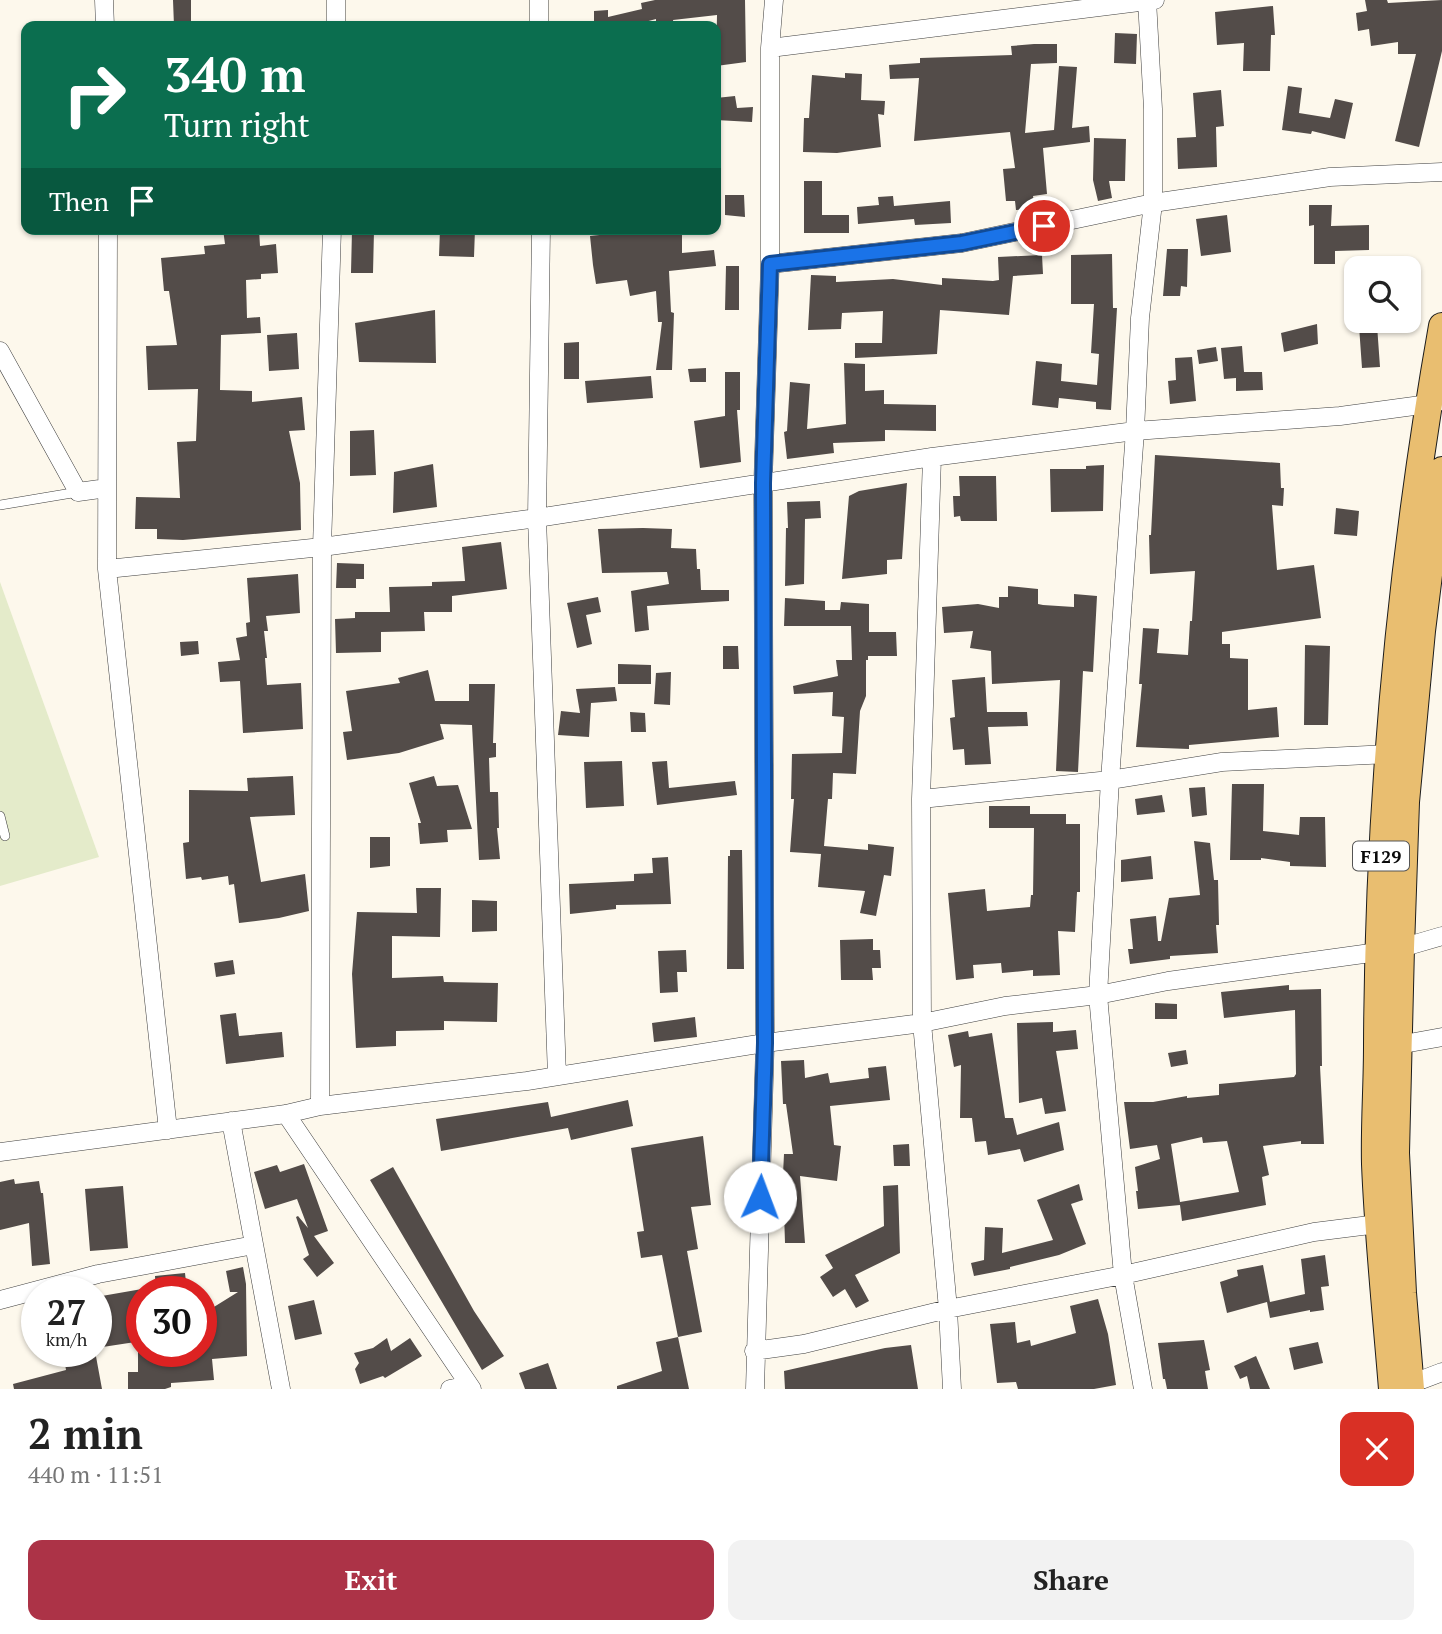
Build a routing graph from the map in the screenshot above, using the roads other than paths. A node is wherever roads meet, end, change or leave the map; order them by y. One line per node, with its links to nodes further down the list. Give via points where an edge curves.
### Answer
1 (104, 0): 6 (street)
2 (336, 0): 7 (street)
3 (539, 0): 8 (street)
4 (774, 0): 9 (street)
5 (1150, 0): 9 (street); 11 (street)
6 (105, 21)
7 (336, 21)
8 (539, 21)
9 (770, 48): 15 (street)
10 (1442, 172): 11 (street, via 1330,177)
11 (1153, 203): 15 (street, via 962,243); 19 (street, via 1140,318)
12 (108, 235): 23 (street)
13 (332, 235): 27 (street)
14 (541, 235): 26 (street)
15 (770, 264): 22 (street)
16 (1442, 326): 18 (main road, F129)
17 (0, 351): 24 (street)
18 (1435, 403): 19 (street, via 1340,416); 29 (main road, F129, via 1409,541)
19 (1135, 431): 20 (street); 30 (street)
20 (932, 457): 22 (street); 31 (street)
21 (1442, 470): 35 (main road, F129)
22 (763, 483): 26 (street); 39 (street)
23 (107, 488): 24 (street); 28 (street)
24 (78, 492): 25 (lane)
25 (0, 505)
26 (537, 518): 27 (street); 41 (street)
27 (321, 547): 28 (street); 42 (street)
28 (107, 569): 45 (street)
29 (1389, 754): 30 (street, via 1222,762); 35 (main road, F129, via 1379,880)
30 (1110, 780): 31 (street); 36 (street)
31 (921, 799): 37 (street)
32 (0, 816): 33 (lane)
33 (5, 836)
34 (1442, 936): 35 (street)
35 (1389, 950): 36 (street); 40 (main road, F129); 47 (main road, F129, via 1375,1160)
36 (1098, 995): 37 (street, via 1005,1006); 49 (street)
37 (922, 1023): 39 (street); 51 (street)
38 (1442, 1037): 40 (street)
39 (765, 1043): 41 (street); 52 (street)
40 (1398, 1045): 55 (main road, F129)
41 (556, 1076): 42 (street)
42 (320, 1106): 43 (street)
43 (286, 1114): 44 (street); 54 (street)
44 (231, 1121): 45 (street); 48 (street)
45 (168, 1130): 46 (street)
46 (0, 1152)
47 (1378, 1224): 49 (street, via 1314,1232); 55 (main road, F129)
48 (254, 1245): 50 (street, via 98,1274); 56 (street)
49 (1124, 1275): 51 (street); 60 (street)
50 (0, 1300)
51 (948, 1309): 52 (street, via 804,1344); 59 (street)
52 (754, 1351): 58 (street)
53 (1442, 1372): 55 (street)
54 (471, 1387): 57 (street)
55 (1402, 1388)
56 (281, 1389)
57 (450, 1389)
58 (755, 1389)
59 (951, 1389)
60 (1143, 1389)

